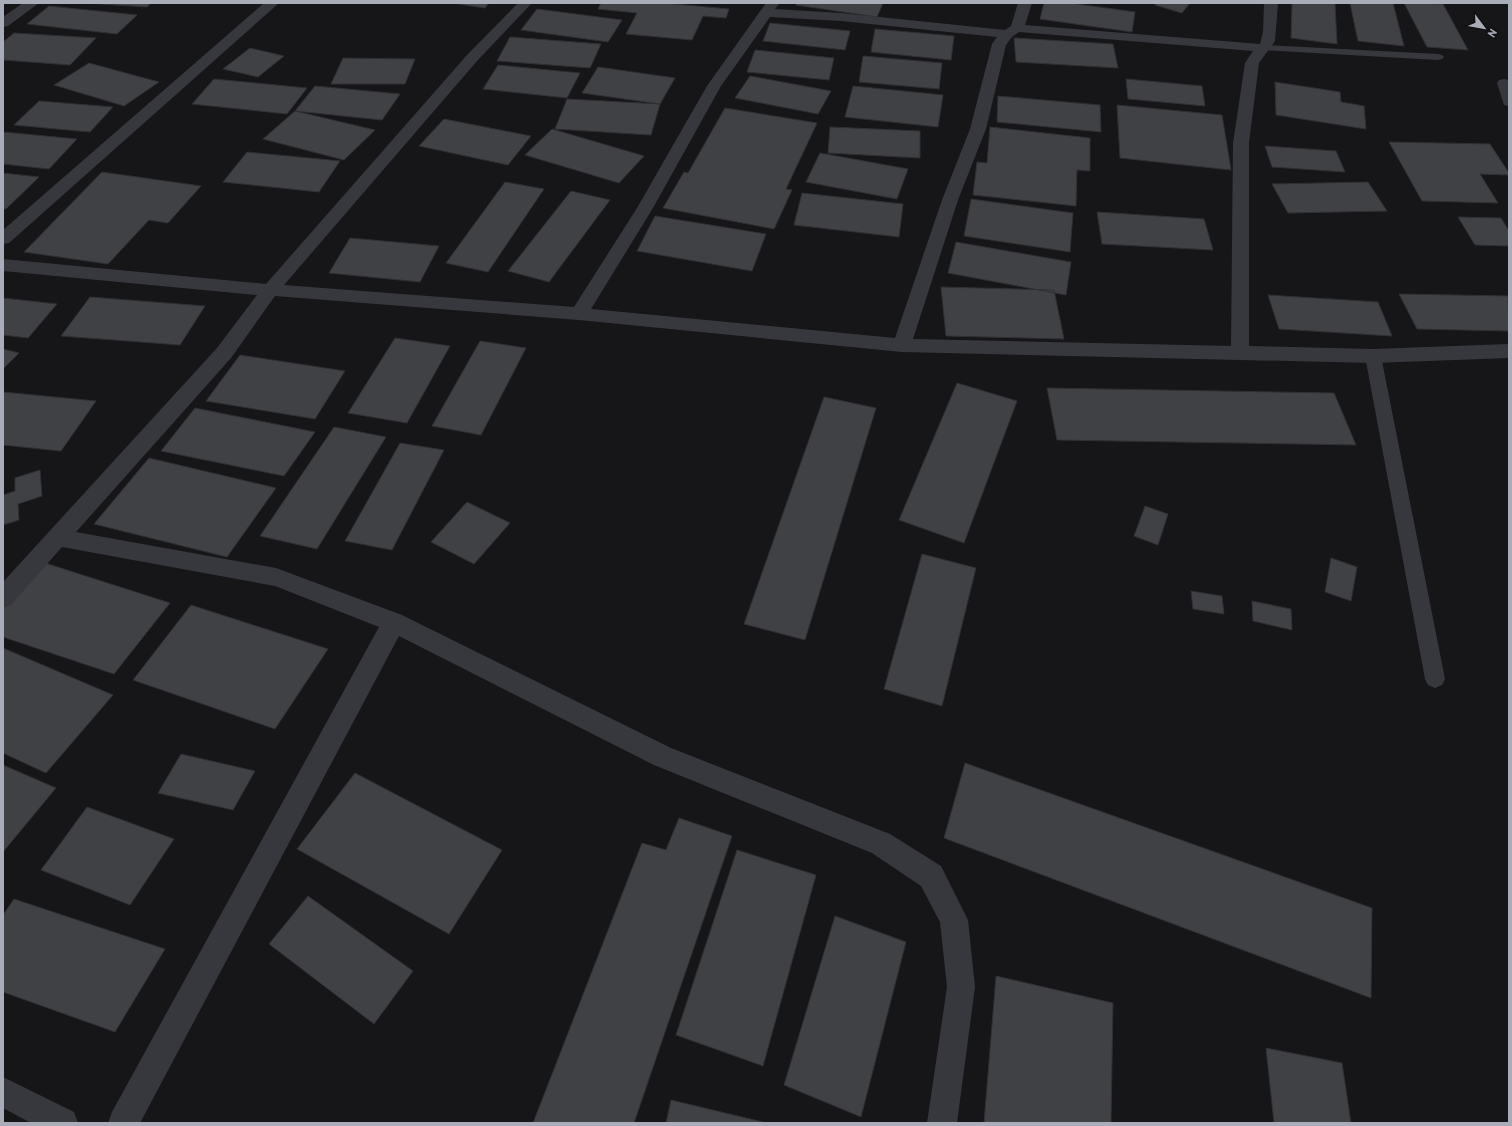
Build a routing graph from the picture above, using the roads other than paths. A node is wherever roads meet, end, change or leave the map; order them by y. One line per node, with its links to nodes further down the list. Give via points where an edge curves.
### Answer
1 (32, 3): 7 (street)
2 (272, 3): 13 (street)
3 (525, 3): 15 (street, via 472,58)
4 (1025, 3): 8 (street)
5 (1271, 3): 9 (street, via 1268,41)
6 (770, 8): 8 (street, via 841,17); 16 (street, via 714,86 645,208)
7 (3, 23)
8 (1012, 31): 9 (street); 17 (street, via 999,44 978,129 950,200)
9 (1264, 48): 10 (lane); 19 (street, via 1254,55 1252,63 1241,143)
10 (1438, 57)
11 (1504, 83): 12 (street)
12 (1509, 102)
13 (3, 239)
14 (3, 265): 15 (street)
15 (270, 290): 16 (street); 21 (street, via 224,353)
16 (579, 314): 17 (street)
17 (902, 345): 19 (street)
18 (1509, 351): 20 (street)
19 (1240, 352): 20 (street)
20 (1373, 356): 24 (lane)
21 (59, 538): 22 (street); 23 (street, via 276,577)
22 (3, 598)
23 (394, 622): 27 (street); 28 (street, via 663,757 881,843 931,876 954,920 961,987)
24 (1436, 679)
25 (3, 1092): 26 (street)
26 (63, 1123)
27 (123, 1123)
28 (942, 1123)

